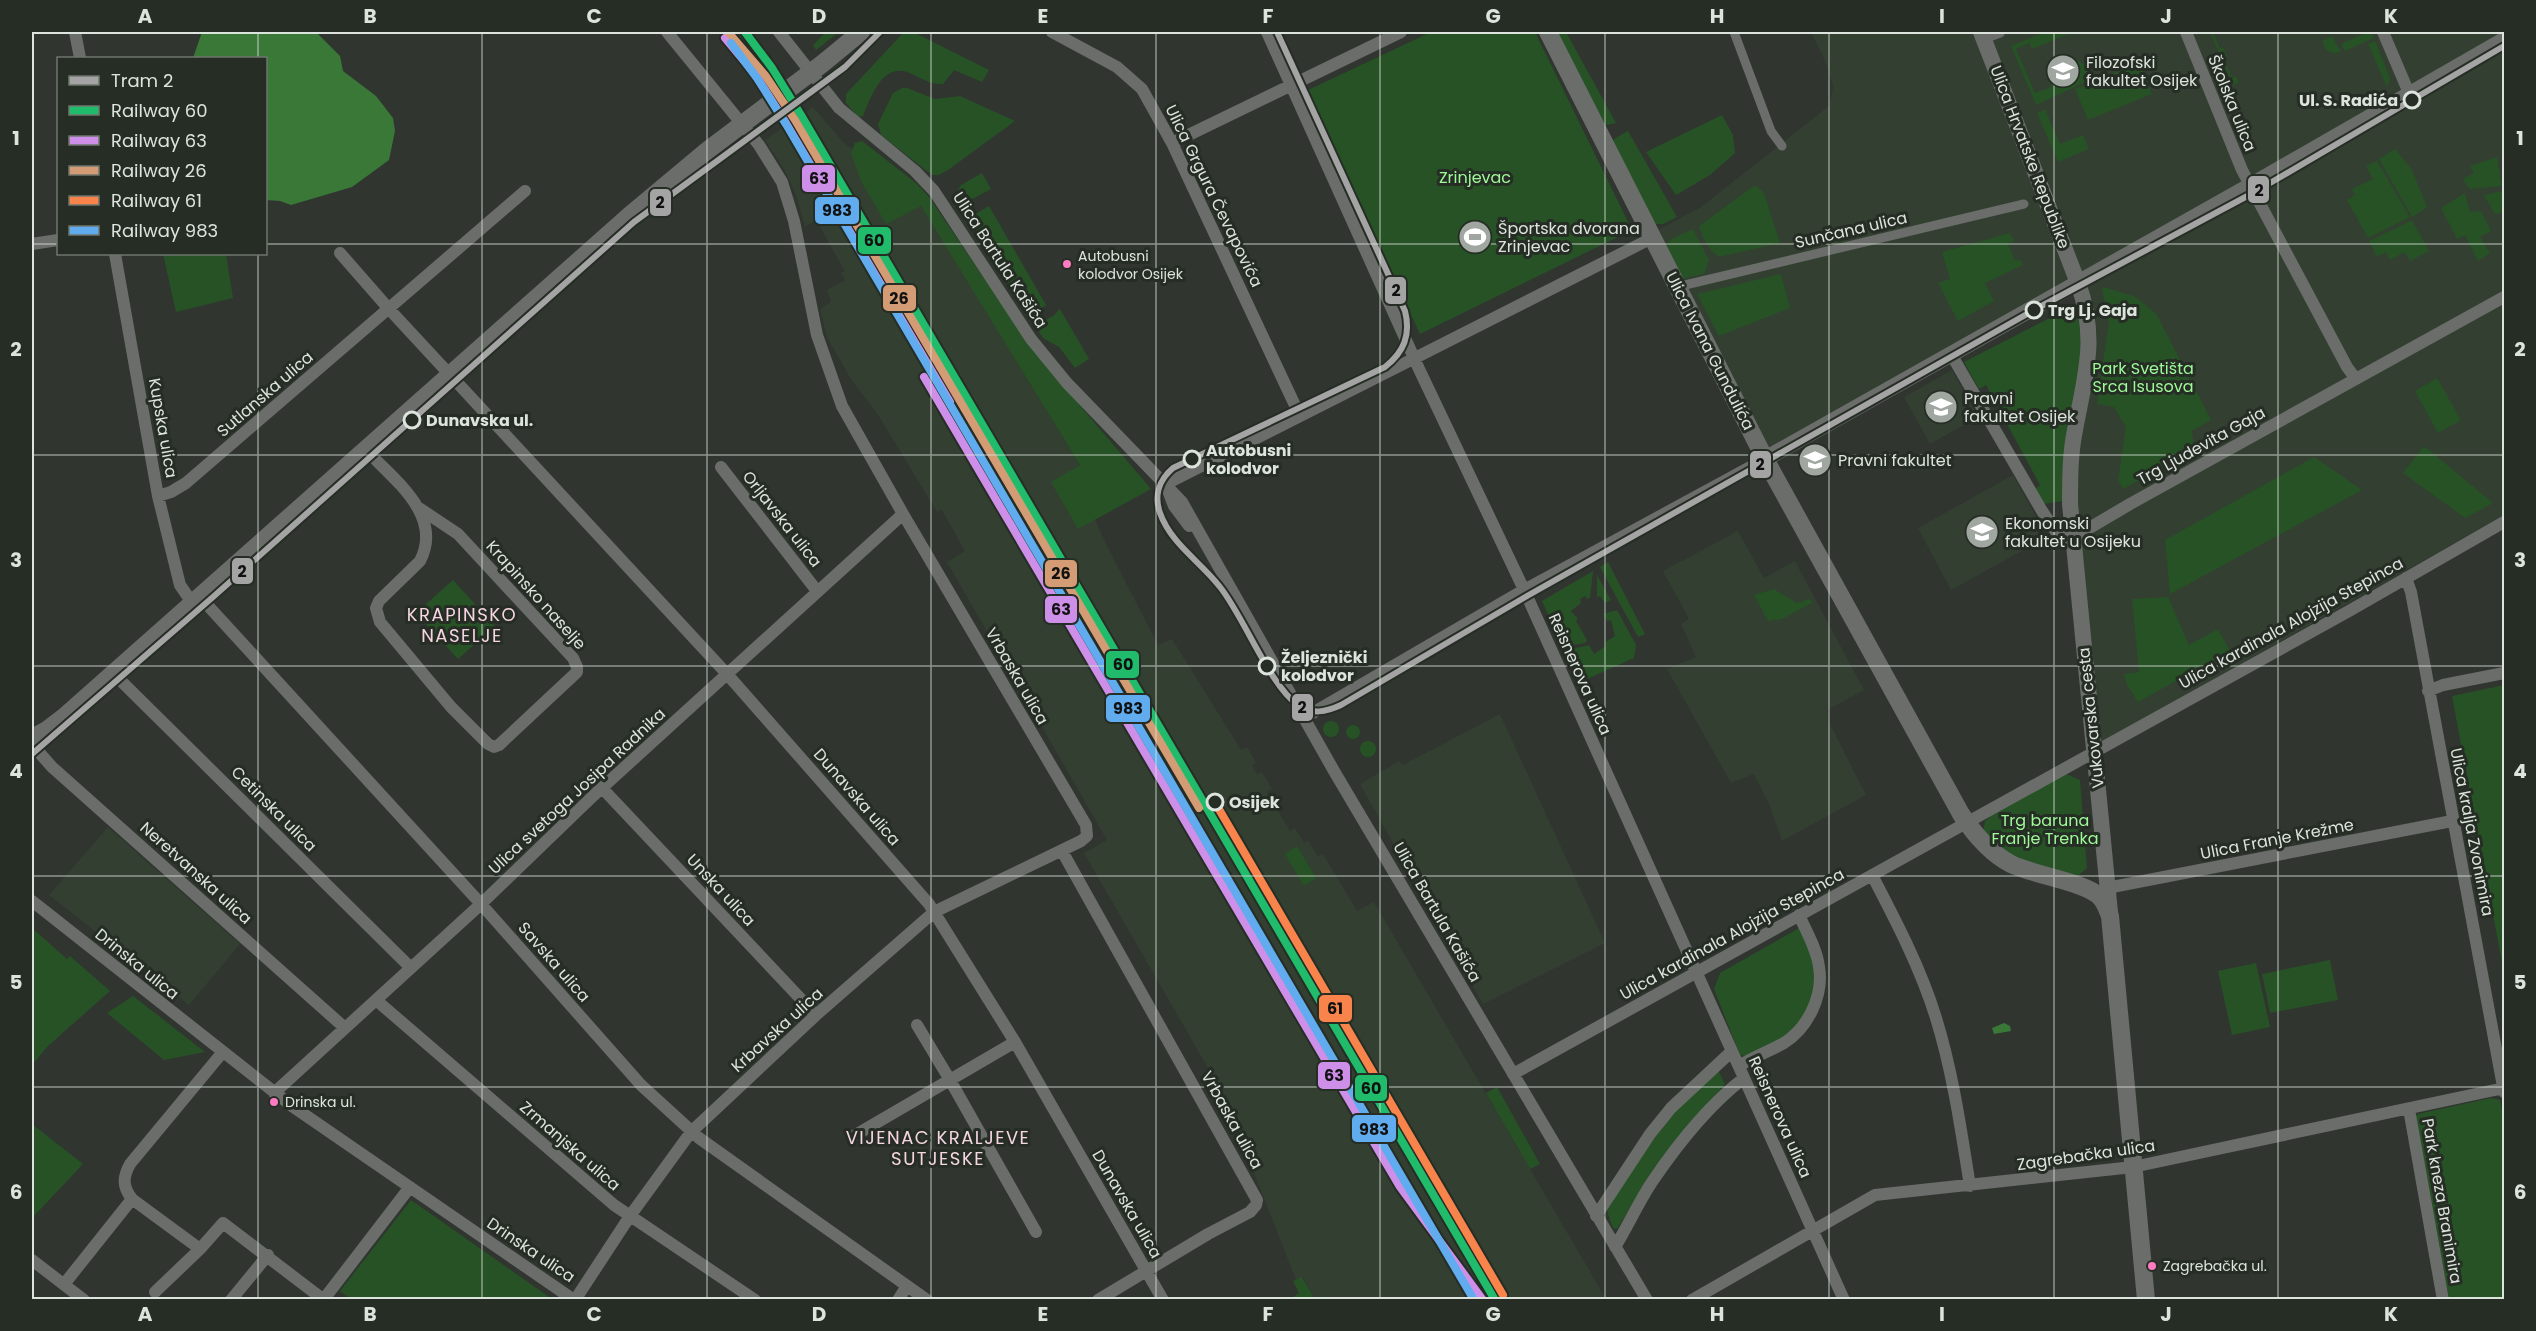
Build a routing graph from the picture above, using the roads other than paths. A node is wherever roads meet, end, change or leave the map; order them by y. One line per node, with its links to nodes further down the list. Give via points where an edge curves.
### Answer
1 (75, 32): 17 (street)
2 (667, 32): 46 (street, Vrbaska ulica, via 759,145 788,194 817,335 831,381)
3 (778, 32): 43 (street, Ulica Bartula Kašića, via 855,124 925,181 954,218 1031,339 1067,383)
4 (861, 32): 24 (main road)
5 (874, 32): 24 (main road, via 830,74)
6 (1052, 32): 20 (street, Ulica Grgura Čevapovića, via 1132,77)
7 (1267, 32): 18 (street, Reisnerova ulica)
8 (1401, 32): 18 (street)
9 (1548, 32): 26 (main road, Ulica Ivana Gundulića)
10 (1734, 32): 21 (street, via 1771,131)
11 (2186, 32): 22 (street, Školska ulica)
12 (2383, 32): 19 (street)
13 (1988, 34): 31 (street, Ulica Hrvatske Republike)
14 (2505, 40): 15 (street)
15 (2480, 52): 16 (street); 19 (street)
16 (2505, 52)
17 (80, 57)
18 (1292, 86): 20 (street); 36 (street, Reisnerova ulica)
19 (2409, 93): 22 (street)
20 (1172, 143): 39 (street, Ulica Grgura Čevapovića)
21 (1782, 146)
22 (2250, 186): 31 (street); 38 (street)
23 (525, 191): 34 (street, Sutlanska ulica)
24 (660, 192): 37 (main road)
25 (2024, 204): 32 (street, Sunčana ulica)
26 (1652, 238): 36 (street); 41 (main road, Ulica Ivana Gundulića)
27 (57, 240): 28 (street)
28 (32, 244)
29 (340, 253): 34 (street)
30 (115, 255): 44 (street, Kupska ulica)
31 (2078, 283): 35 (street); 50 (street, Vukovarska cesta, via 2090,340 2070,470)
32 (1685, 285)
33 (2505, 297): 38 (street, Trg Ljudevita Gaja)
34 (389, 309): 37 (street); 44 (street, Sutlanska ulica, via 186,483)
35 (1951, 354): 41 (street); 50 (street, via 2042,511 2057,533)
36 (1414, 357): 39 (street); 52 (street, Reisnerova ulica)
37 (449, 374): 40 (main road); 57 (street, Dunavska ulica)
38 (2356, 379): 50 (street, Trg Ljudevita Gaja, via 2092,526)
39 (1300, 416): 43 (street)
40 (365, 449): 45 (street, Krapinsko naselje); 54 (main road)
41 (1765, 459): 52 (street); 64 (main road, Ulica Ivana Gundulića)
42 (721, 467): 53 (street, Orljavska ulica)
43 (1166, 484): 59 (street, Ulica Bartula Kašića, via 1182,502)
44 (158, 496): 54 (street, Kupska ulica, via 180,585)
45 (419, 508): 48 (street, Krapinsko naselje); 49 (street, Krapinsko naselje, via 426,523)
46 (903, 514): 53 (street, Ulica svetoga Josipa Radnika); 65 (street, Vrbaska ulica, via 1087,828 1084,838)
47 (2505, 522): 51 (street, Ulica kardinala Alojzija Stepinca)
48 (447, 526): 49 (street); 49 (street, Krapinsko naselje, via 573,658 577,667 577,672 494,747 451,707 380,622 376,608 379,601 420,561)
49 (427, 539)
50 (2073, 544): 61 (street, Vukovarska cesta)
51 (2406, 578): 58 (street, Ulica kralja Zvonimira); 61 (street, Ulica kardinala Alojzija Stepinca)
52 (1524, 590): 59 (street); 74 (street, Reisnerova ulica)
53 (817, 591): 57 (street, Ulica svetoga Josipa Radnika)
54 (196, 601): 56 (main road); 69 (street, Savska ulica)
55 (2505, 673): 58 (street)
56 (114, 674): 60 (main road, via 54,725); 73 (street, Cetinska ulica)
57 (727, 674): 62 (street, Ulica svetoga Josipa Radnika); 70 (street, Dunavska ulica)
58 (2428, 691): 63 (street, Ulica kralja Zvonimira)
59 (1304, 718): 83 (street, Ulica Bartula Kašića)
60 (32, 738): 78 (street, Neretvanska ulica, via 52,767)
61 (2094, 752): 64 (street); 67 (street, Vukovarska cesta)
62 (602, 788): 69 (street, Ulica svetoga Josipa Radnika); 76 (street, Unska ulica)
63 (2452, 821): 67 (street, Ulica Franje Krežme); 85 (street, Ulica kralja Zvonimira)
64 (1967, 823): 66 (street, Ulica kardinala Alojzija Stepinca); 72 (main road, Ulica Ivana Gundulića, via 1985,844 2011,864 2093,892 2102,899)
65 (1062, 851): 70 (street, Krbavska ulica); 102 (street, Vrbaska ulica, via 1255,1194 1256,1205 1250,1212)
66 (1872, 875): 71 (street, Ulica kardinala Alojzija Stepinca); 91 (street, via 1936,1017 1958,1107)
67 (2107, 888): 72 (street, Vukovarska cesta)
68 (32, 901): 81 (street, Drinska ulica)
69 (481, 904): 73 (street, Ulica svetoga Josipa Radnika); 88 (street, Savska ulica, via 641,1085)
70 (934, 912): 76 (street, Krbavska ulica); 79 (street, Dunavska ulica)
71 (1799, 915): 74 (street, Ulica kardinala Alojzija Stepinca); 82 (street, via 1820,968 1817,994 1800,1030)
72 (2110, 916): 90 (main road, Vukovarska cesta)
73 (411, 968): 75 (street, Ulica svetoga Josipa Radnika)
74 (1696, 971): 80 (street, Reisnerova ulica); 83 (street, Ulica kardinala Alojzija Stepinca)
75 (376, 1000): 78 (street, Ulica svetoga Josipa Radnika); 94 (street, Zrmanjska ulica)
76 (816, 1015): 88 (street, Krbavska ulica)
77 (916, 1025): 84 (street)
78 (345, 1028): 86 (street, Ulica svetoga Josipa Radnika)
79 (1015, 1042): 84 (street); 102 (street, Dunavska ulica)
80 (1732, 1051): 82 (street, Reisnerova ulica); 95 (street, via 1665,1115)
81 (222, 1053): 86 (street, Drinska ulica); 93 (street, via 130,1164 123,1180)
82 (1741, 1072): 96 (street, Reisnerova ulica); 98 (street, via 1652,1183)
83 (1513, 1074): 95 (street, Ulica Bartula Kašića)
84 (950, 1080): 89 (street); 97 (street)
85 (2504, 1089): 87 (street, Zagrebačka ulica)
86 (274, 1093): 92 (street, Drinska ulica)
87 (2409, 1109): 90 (street, Zagrebačka ulica); 119 (street, Park kneza Branimira)
88 (691, 1132): 94 (street, Krbavska ulica); 104 (street, Savska ulica)
89 (852, 1137)
90 (2133, 1167): 91 (street, Zagrebačka ulica); 118 (main road, Vukovarska cesta)
91 (1970, 1186): 96 (street, Zagrebačka ulica, via 1875,1195)
92 (410, 1187): 108 (street); 109 (street, Drinska ulica)
93 (132, 1198): 99 (street); 103 (street)
94 (630, 1215): 109 (street, Krbavska ulica); 110 (street, Zrmanjska ulica)
95 (1596, 1216): 98 (street, Ulica Bartula Kašića)
96 (1813, 1230): 116 (street, Zagrebačka ulica); 117 (street, Reisnerova ulica)
97 (1036, 1232)
98 (1615, 1247): 115 (street, Ulica Bartula Kašića)
99 (200, 1249): 100 (street, via 223,1223); 105 (street)
100 (267, 1255): 107 (street); 108 (street)
101 (32, 1260): 103 (street)
102 (1146, 1270): 113 (street); 114 (street, Dunavska ulica)
103 (65, 1283): 106 (street)
104 (907, 1286): 111 (street); 112 (street, Savska ulica)
105 (155, 1292)
106 (84, 1299)
107 (231, 1299)
108 (324, 1299)
109 (574, 1299)
110 (755, 1299)
111 (898, 1299)
112 (927, 1299)
113 (1098, 1299)
114 (1163, 1299)
115 (1647, 1299)
116 (1692, 1299)
117 (1844, 1299)
118 (2146, 1299)
119 (2443, 1299)

